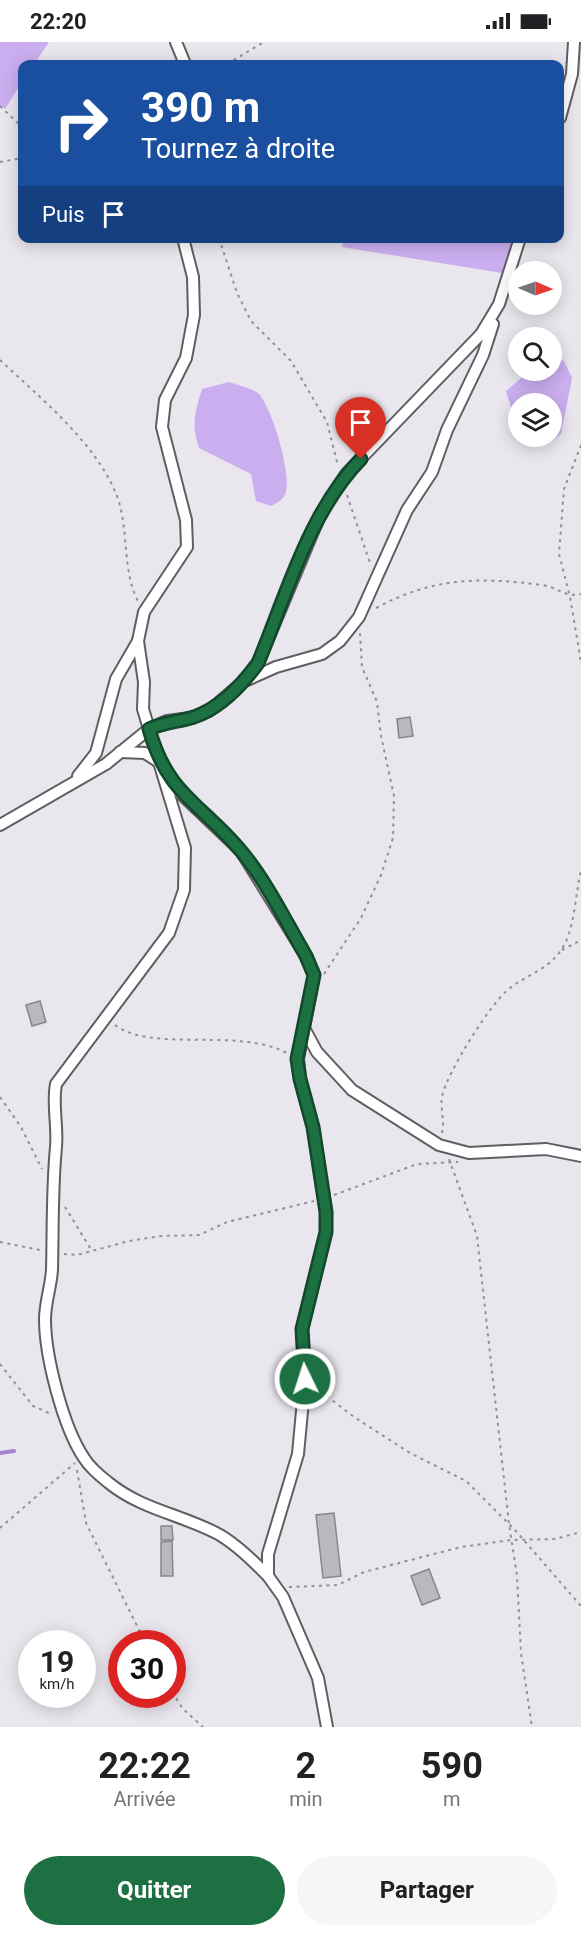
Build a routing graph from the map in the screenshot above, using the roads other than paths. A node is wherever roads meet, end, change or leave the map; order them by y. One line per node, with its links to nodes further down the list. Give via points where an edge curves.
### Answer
1 (176, 42): 3 (street)
2 (574, 42): 4 (street, via 572,74)
3 (183, 60)
4 (564, 103)
5 (184, 243): 8 (street, via 193,277 194,315 186,358 165,400 162,427 186,520 187,547 144,612)
6 (518, 243): 7 (street)
7 (499, 304): 9 (street, via 482,334 342,481 320,515 258,663); 9 (street, via 483,355 447,430 432,472 407,510 359,617 340,641 322,654)
8 (138, 641): 10 (street, via 143,709); 13 (street, via 116,679 96,753)
9 (244, 681): 10 (street, via 209,711)
10 (149, 729): 11 (street); 12 (street)
11 (120, 752): 12 (street, via 145,753); 13 (street, via 106,765)
12 (159, 762): 15 (street, via 179,792 241,851 306,956 314,975); 17 (street, via 186,848 184,890 169,933 56,1084 52,1253 45,1318 48,1355 65,1419 85,1460 110,1484 141,1504 219,1535)
13 (73, 781): 14 (street)
14 (0, 825)
15 (305, 1030): 16 (street, via 317,1052 352,1090 439,1145 469,1153 546,1149); 17 (street, via 297,1059 313,1127 326,1232 302,1329 305,1379 298,1454 268,1554)
16 (581, 1156)
17 (268, 1576): 18 (street, via 283,1597 318,1678)
18 (327, 1727)

